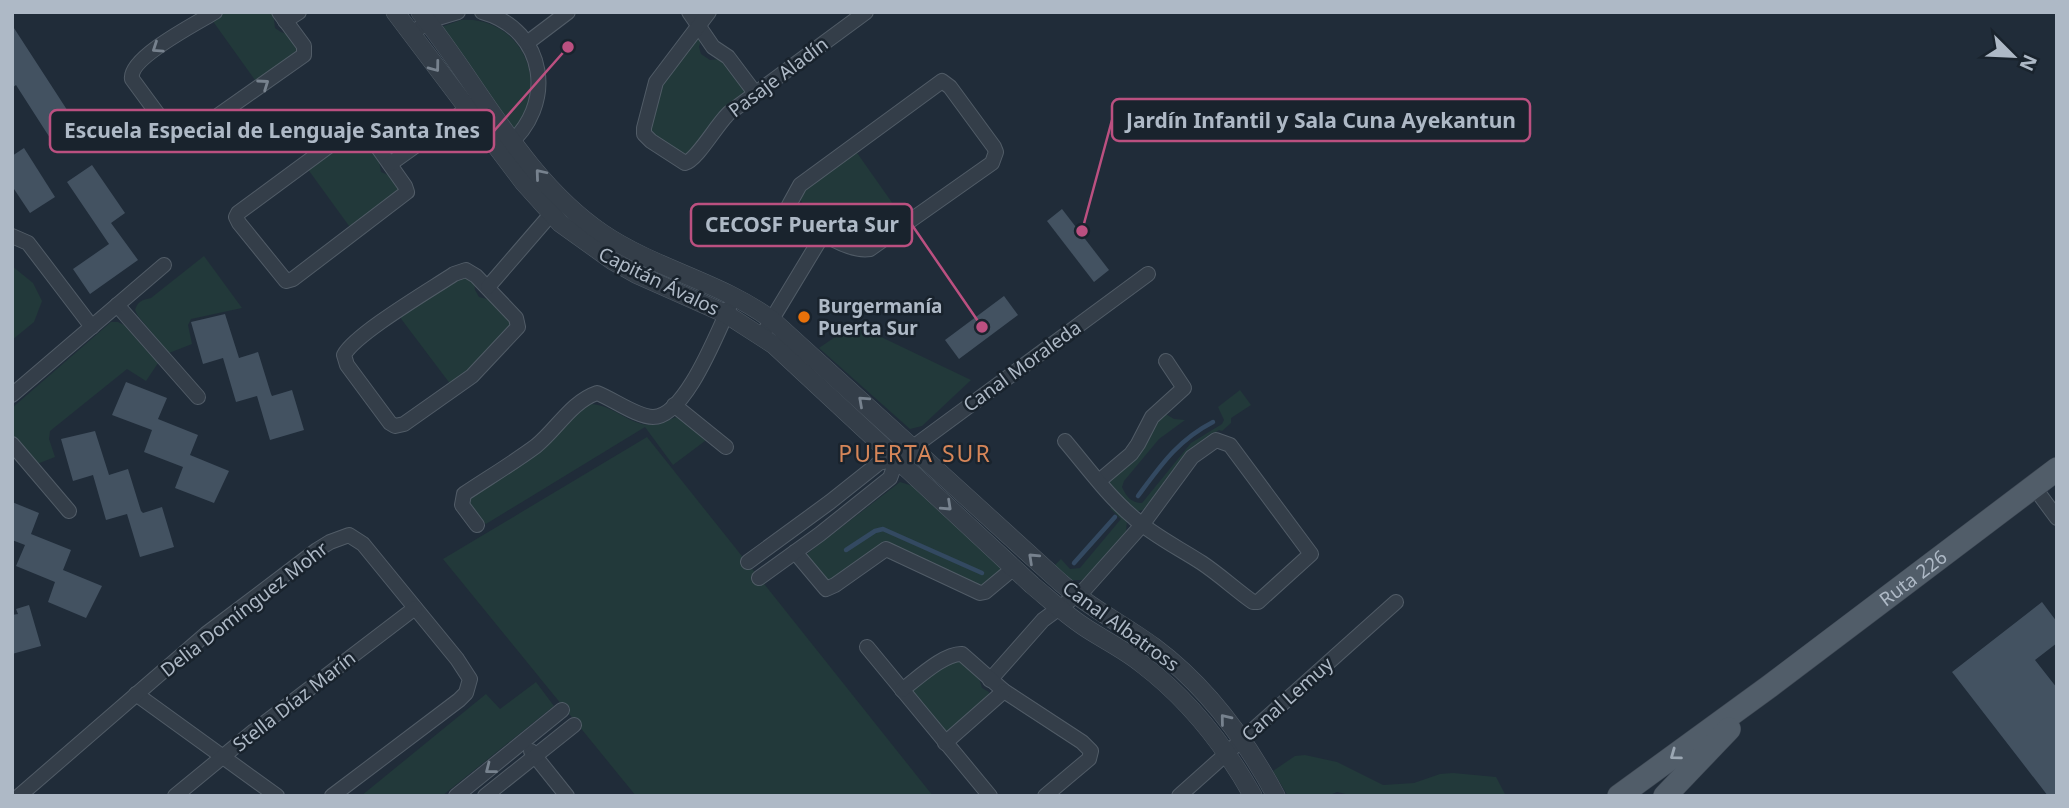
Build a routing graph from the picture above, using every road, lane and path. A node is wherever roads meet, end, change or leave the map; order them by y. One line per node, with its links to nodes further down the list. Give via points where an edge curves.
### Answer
1 (215, 12): 9 (street, one-way to 9, via 153,50 130,73 179,143 304,55 304,46)
2 (299, 12): 9 (street)
3 (395, 12): 12 (street, Capitán Ávalos)
4 (458, 12): 10 (street)
5 (482, 12): 13 (street, via 509,24)
6 (568, 12): 13 (street)
7 (709, 12): 11 (street, Pasaje Aladín)
8 (866, 12): 14 (street, Pasaje Aladín)
9 (282, 17)
10 (424, 17): 12 (street); 15 (street, Capitán Ávalos)
11 (694, 18): 14 (street, via 713,47 728,57); 14 (street, Pasaje Aladín, via 654,86 644,134 689,163 721,121)
12 (410, 33): 16 (street, Capitán Ávalos, one-way to 16)
13 (527, 43): 17 (street, via 539,89 533,112)
14 (755, 93)
15 (483, 98): 16 (street); 17 (street, Capitán Ávalos)
16 (467, 109): 17 (street, Capitán Ávalos); 18 (street)
17 (507, 147): 19 (street, Capitán Ávalos)
18 (390, 164): 18 (street, via 364,128 356,125 238,213 237,220 289,281 405,195 407,189)
19 (557, 207): 24 (street); 25 (street, Capitán Ávalos, via 581,217 623,247); 27 (street, Capitán Ávalos, via 581,239 613,261)
20 (824, 233): 20 (street, via 855,248 874,247 992,163 994,147 946,83 938,82 797,188 789,205); 28 (street)
21 (12, 236): 29 (street, via 28,243)
22 (164, 265): 26 (street)
23 (1147, 274): 38 (street, Canal Moraleda)
24 (488, 287): 24 (street, via 472,273 460,271 346,350 347,365 390,423 404,424 472,376 516,329 516,318)
25 (734, 297): 27 (street); 28 (street, Capitán Ávalos)
26 (117, 304): 29 (street); 33 (street)
27 (726, 314): 30 (street, Capitán Ávalos); 34 (street, via 695,379)
28 (772, 320): 30 (street); 38 (street, Capitán Ávalos, one-way to 28)
29 (92, 327): 32 (street)
30 (762, 336): 39 (street, Capitán Ávalos)
31 (1166, 362): 41 (street, via 1184,388 1152,417 1131,454)
32 (12, 395)
33 (198, 397)
34 (674, 405): 37 (street); 45 (street, via 651,417 593,395 538,444 463,496 462,505)
35 (1065, 441): 41 (street)
36 (12, 444): 43 (street)
37 (726, 447)
38 (913, 447): 39 (street, Canal Moraleda); 51 (street, Canal Albatross, one-way to 38)
39 (897, 459): 47 (street, Canal Moraleda, via 890,478); 48 (street, Canal Moraleda, via 879,463); 49 (street, Canal Albatross, one-way to 49)
40 (2057, 470): 42 (main road, Ruta 226)
41 (1099, 481): 46 (street)
42 (2034, 487): 44 (street); 57 (main road, Ruta 226)
43 (69, 511)
44 (2057, 518)
45 (477, 525)
46 (1142, 525): 46 (street, via 1192,457 1216,440 1230,446 1311,554 1256,603); 51 (street)
47 (795, 552): 49 (street, via 826,589 886,549 979,593); 50 (street, Canal Moraleda)
48 (748, 562)
49 (1014, 568): 54 (street, Canal Albatross)
50 (759, 578)
51 (1076, 596): 54 (street); 63 (street, Canal Albatross, one-way to 51, via 1170,660)
52 (1396, 602): 63 (street, Canal Lemuy)
53 (415, 608): 60 (street, Delia Domínguez Mohr, via 363,544 342,536 232,614); 67 (street, Stella Díaz Marín); 72 (street, Delia Domínguez Mohr, via 466,671 469,685 458,700)
54 (1059, 608): 56 (street); 66 (street, Canal Albatross, via 1151,670)
55 (867, 647): 58 (street)
56 (990, 680): 58 (street, via 964,655 956,654); 59 (street)
57 (1770, 686): 81 (main road, Ruta 226, one-way to 81); 82 (main road, Ruta 226)
58 (902, 690): 65 (street)
59 (1004, 691): 65 (street); 77 (street, via 1091,751 1084,764)
60 (136, 695): 67 (street); 69 (street, Delia Domínguez Mohr)
61 (562, 710): 64 (street)
62 (574, 725): 68 (street)
63 (1241, 740): 66 (street, Canal Lemuy); 80 (street, Canal Albatross)
64 (524, 742): 68 (street); 73 (street, one-way to 73)
65 (945, 743): 76 (street)
66 (1227, 754): 78 (street, Canal Lemuy); 79 (street, Canal Albatross)
67 (222, 756): 70 (street, Stella Díaz Marín); 71 (street)
68 (536, 757): 74 (street); 75 (street)
69 (19, 796)
70 (175, 796)
71 (277, 796)
72 (332, 796)
73 (456, 796)
74 (485, 796)
75 (567, 796)
76 (990, 796)
77 (1045, 796)
78 (1179, 796)
79 (1253, 796)
80 (1276, 796)
81 (1619, 796)
82 (1665, 796)

